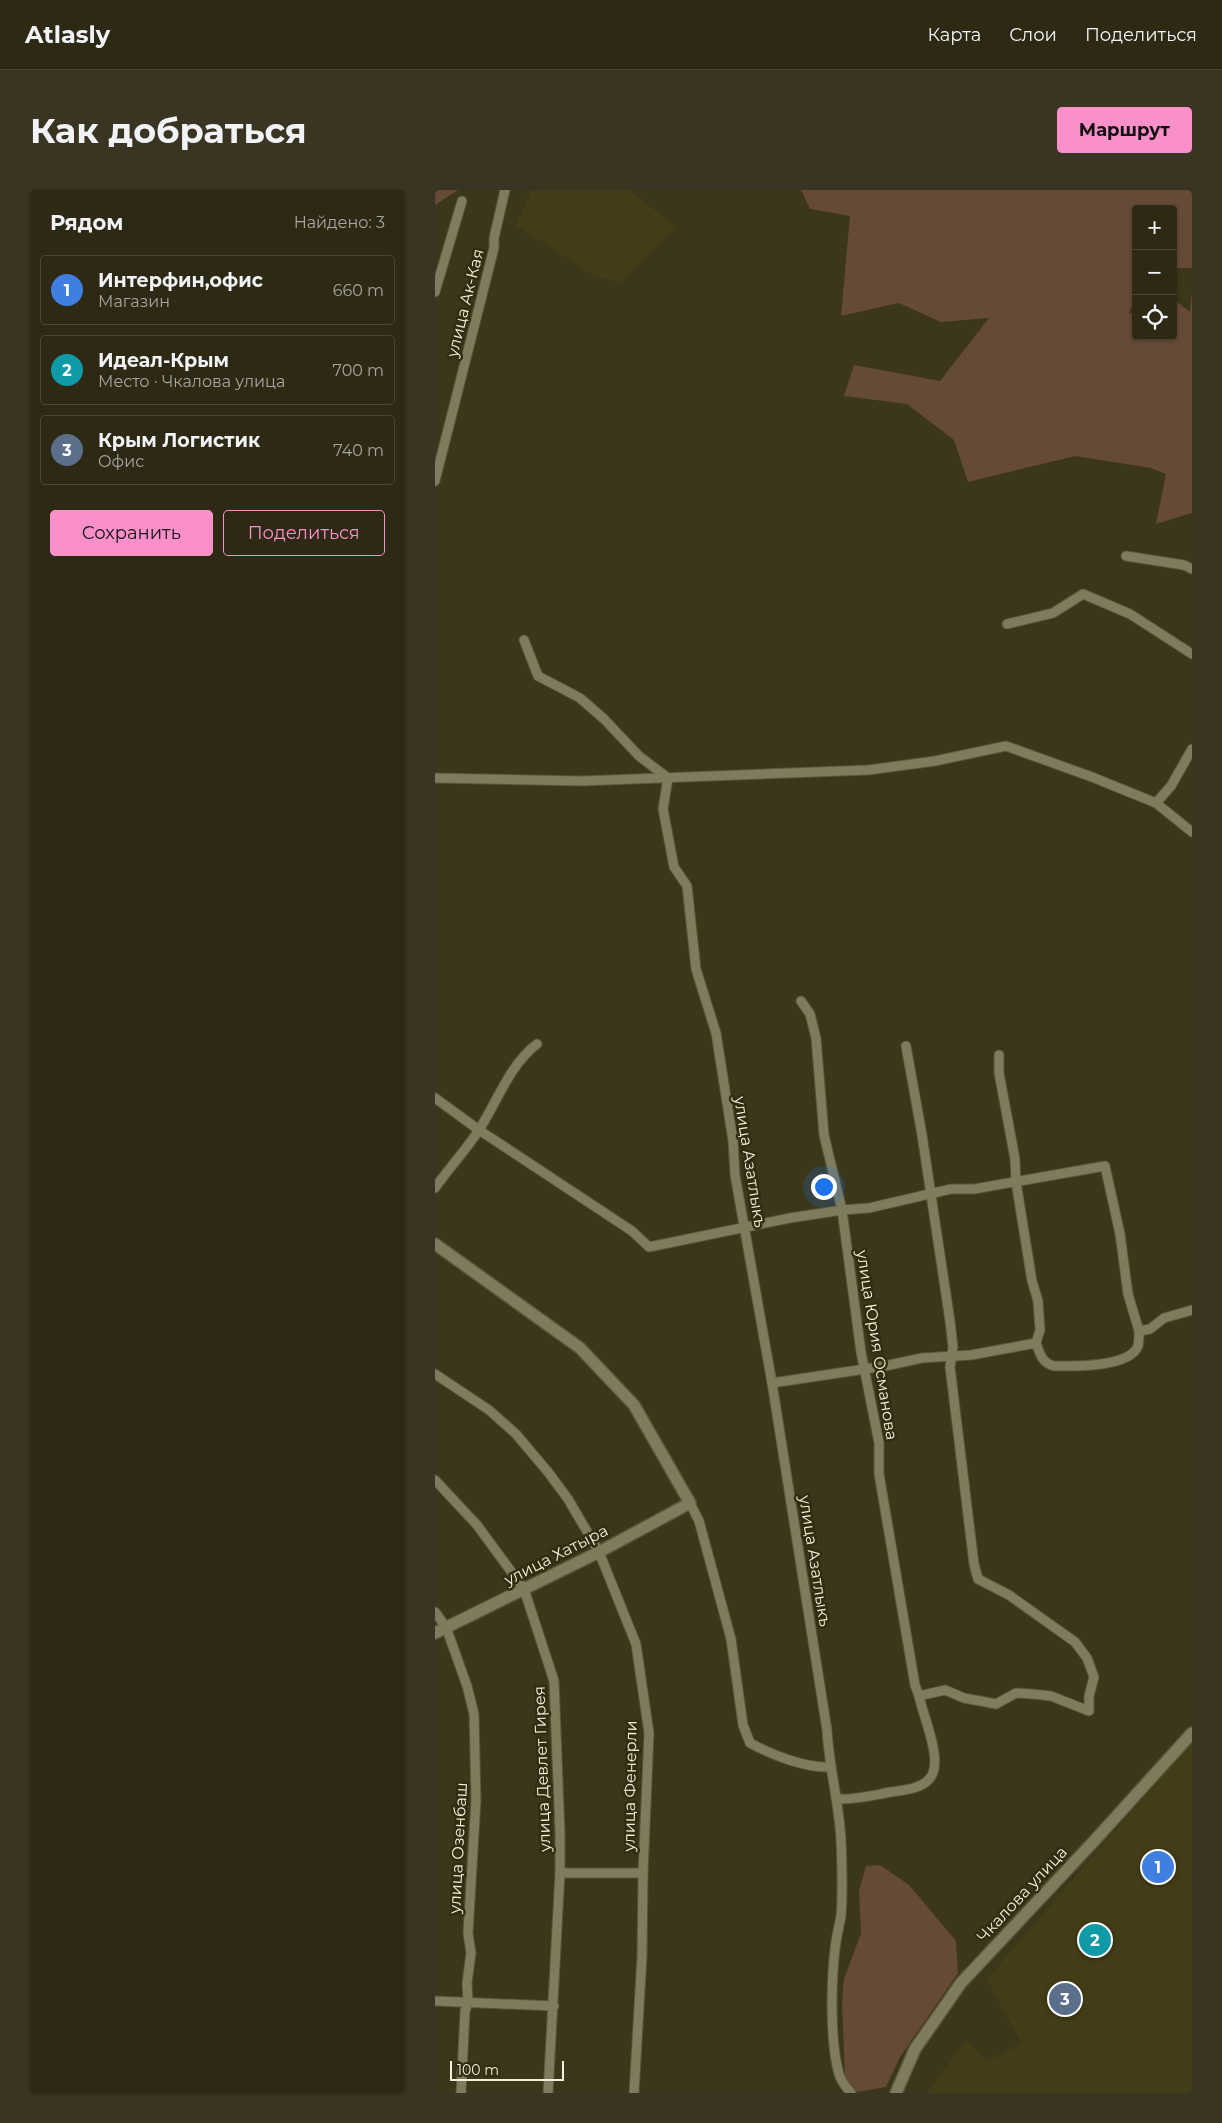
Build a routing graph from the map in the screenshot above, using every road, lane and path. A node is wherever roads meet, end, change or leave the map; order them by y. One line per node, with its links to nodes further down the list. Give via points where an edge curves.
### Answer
1 (505, 190): 4 (street, улица Ак-Кая, via 494,238 495,248)
2 (462, 201): 3 (street)
3 (435, 292)
4 (436, 476)
5 (1126, 556): 6 (street, via 1184,565)
6 (1192, 570)
7 (1007, 624): 9 (street, via 1053,613 1083,594 1130,614)
8 (524, 640): 12 (street, via 538,676 580,698 639,756)
9 (1192, 654)
10 (1192, 749): 13 (street, via 1171,786)
11 (435, 778): 12 (street, via 582,781)
12 (668, 778): 13 (street, via 868,770 935,761 1006,746); 25 (street, улица Азатлыкъ, via 663,809 674,867 687,886 696,969 716,1033)
13 (1156, 803): 14 (street)
14 (1192, 832)
15 (801, 1001): 24 (street, улица Юрия Османова, via 810,1014 816,1038 825,1135)
16 (537, 1044): 20 (street, via 513,1073)
17 (906, 1046): 23 (street, via 923,1135)
18 (999, 1055): 21 (street)
19 (435, 1098): 20 (street)
20 (479, 1130): 22 (street); 25 (street, via 632,1231 649,1246)
21 (1016, 1182): 23 (street); 28 (street, via 1105,1166 1120,1234 1128,1294); 29 (street, via 1038,1301 1040,1330)
22 (435, 1188)
23 (930, 1194): 24 (street, via 869,1208); 30 (street, via 950,1322)
24 (842, 1210): 25 (street); 31 (street, улица Юрия Османова)
25 (745, 1227): 33 (street, улица Азатлыкъ)
26 (435, 1244): 35 (street, via 580,1348 634,1405)
27 (1192, 1310): 28 (street, via 1164,1318 1150,1329)
28 (1139, 1331): 29 (street, via 1135,1351 1098,1366 1047,1364)
29 (1035, 1343): 30 (street)
30 (951, 1355): 31 (street); 41 (street, via 958,1435 978,1579 1009,1595 1075,1642 1087,1658 1094,1677 1089,1711 1051,1696 1032,1694 1016,1693 996,1704 964,1698 945,1690)
31 (865, 1368): 33 (street); 41 (street, улица Юрия Османова, via 879,1443 879,1474)
32 (435, 1374): 36 (street, улица Фенерли, via 489,1410 516,1434 568,1499)
33 (771, 1383): 43 (street, улица Азатлыкъ, via 827,1730)
34 (435, 1480): 37 (street, улица Девлет Гирея, via 477,1525)
35 (690, 1503): 36 (street, улица Хатыра); 43 (street, via 699,1521 731,1639 743,1725 750,1743 769,1754 817,1768)
36 (599, 1552): 37 (street, улица Хатыра); 46 (street, улица Фенерли, via 636,1644 649,1733)
37 (524, 1590): 39 (street, улица Хатыра); 45 (street, улица Девлет Гирея, via 554,1681)
38 (435, 1612): 39 (street, улица Озенбаш)
39 (446, 1627): 40 (street, улица Хатыра); 48 (street, улица Озенбаш, via 467,1686 476,1737 477,1800 468,1933 471,1953)
40 (435, 1633)
41 (919, 1696): 44 (street, улица Юрия Османова, via 934,1751 935,1770 931,1778 904,1790)
42 (1192, 1733): 54 (street, Чкалова улица, via 961,1982 915,2049)
43 (830, 1767): 44 (street, улица Азатлыкъ)
44 (837, 1798): 53 (street, улица Азатлыкъ, via 841,1840 841,1915 832,1981 839,2074)
45 (560, 1873): 46 (street); 49 (street, улица Девлет Гирея)
46 (643, 1873): 52 (street, улица Фенерли)
47 (435, 2001): 48 (street)
48 (468, 2003): 49 (street); 50 (street, улица Озенбаш)
49 (554, 2006): 51 (street, улица Девлет Гирея)
50 (461, 2093)
51 (548, 2093)
52 (634, 2093)
53 (851, 2093)
54 (896, 2093)

